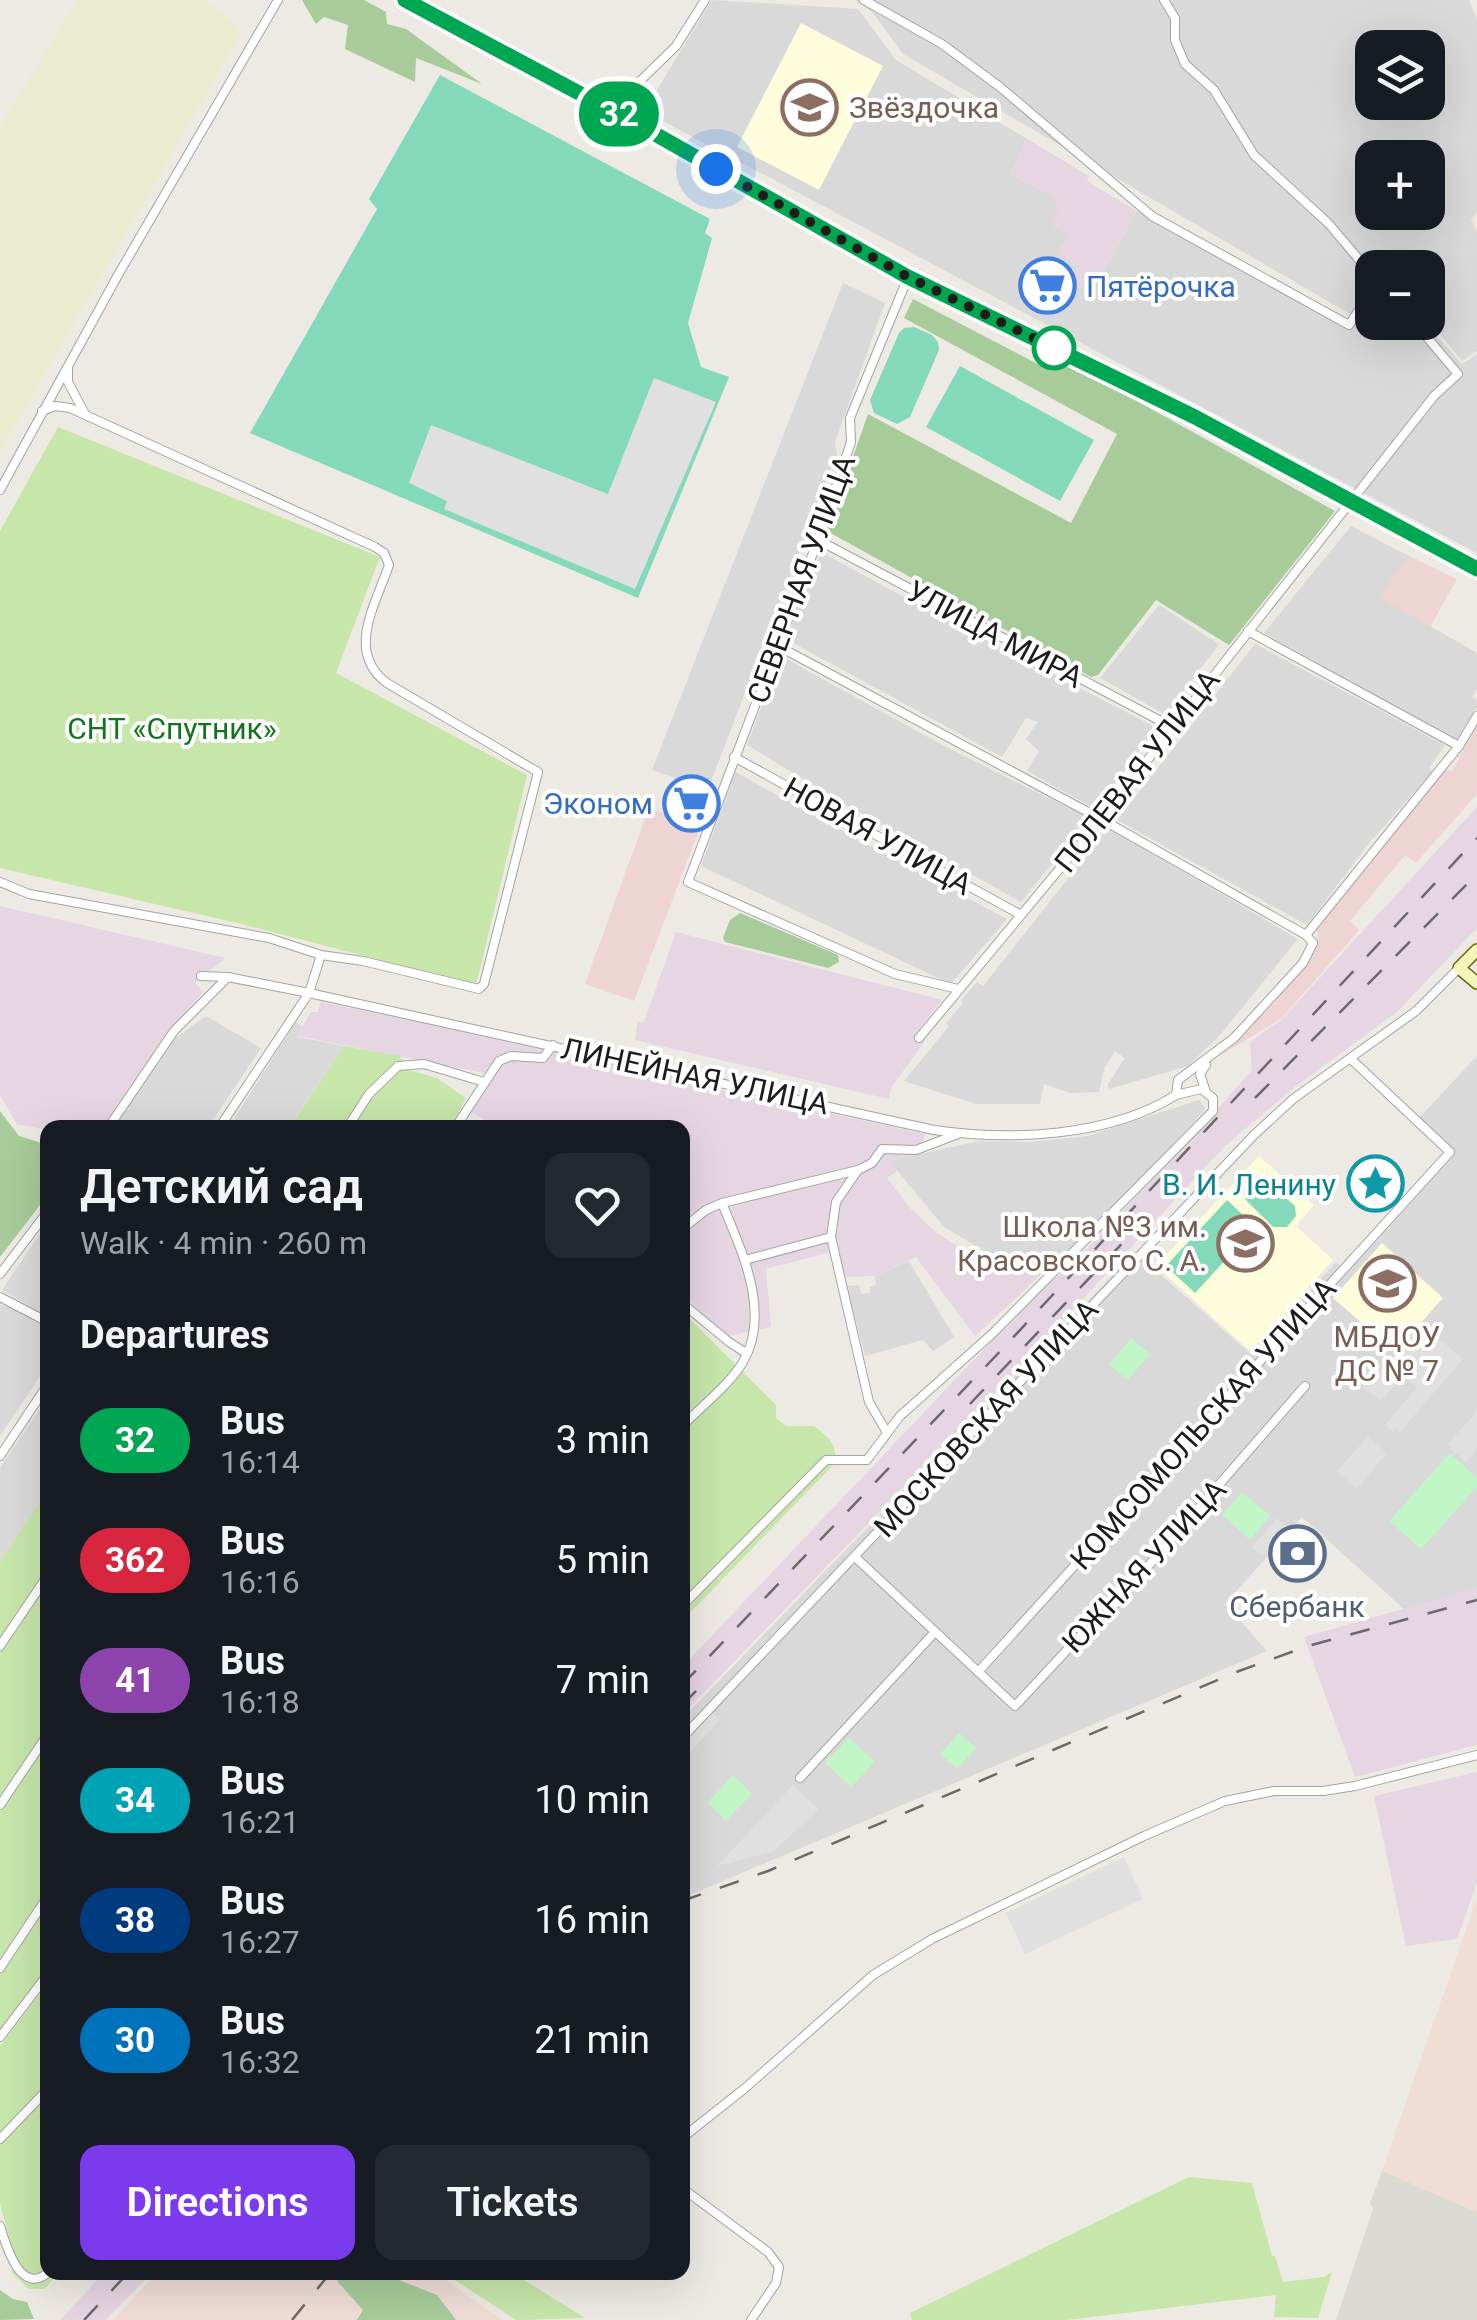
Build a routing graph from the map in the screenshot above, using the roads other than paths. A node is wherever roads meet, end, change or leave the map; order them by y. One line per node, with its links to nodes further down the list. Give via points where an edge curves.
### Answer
1 (278, 0): 11 (street)
2 (405, 0): 6 (main road)
3 (705, 0): 6 (street)
4 (864, 0): 9 (street, via 1000,87 1152,216 1349,324)
5 (1164, 0): 7 (street, via 1185,64 1214,90 1254,155)
6 (620, 114): 8 (main road)
7 (1355, 255)
8 (908, 277): 15 (main road, via 1174,406); 16 (street, СЕВЕРНАЯ УЛИЦА, via 850,418 851,442)
9 (1355, 315)
10 (1429, 340): 15 (street, ПОЛЕВАЯ УЛИЦА, via 1458,374)
11 (68, 364): 12 (street); 13 (street, via 68,382)
12 (42, 411): 13 (street, via 54,406); 14 (street)
13 (85, 414): 28 (street, via 384,553 389,565 364,644 370,667 386,683 538,772 484,984 473,990)
14 (0, 490)
15 (1352, 503): 17 (main road); 18 (street, ПОЛЕВАЯ УЛИЦА)
16 (818, 540): 19 (street, СЕВЕРНАЯ УЛИЦА); 21 (street, УЛИЦА МИРА)
17 (1477, 570)
18 (1248, 632): 21 (street, ПОЛЕВАЯ УЛИЦА); 22 (street)
19 (778, 646): 23 (street, СЕВЕРНАЯ УЛИЦА); 24 (street)
20 (1477, 716): 22 (street)
21 (1172, 727): 24 (street, ПОЛЕВАЯ УЛИЦА)
22 (1459, 746): 27 (street)
23 (734, 756): 26 (street, НОВАЯ УЛИЦА); 34 (street, СЕВЕРНАЯ УЛИЦА, via 688,882 895,974)
24 (1101, 819): 26 (street, ПОЛЕВАЯ УЛИЦА); 27 (street)
25 (0, 882): 28 (street, via 29,894 269,938)
26 (1021, 915): 34 (street, ПОЛЕВАЯ УЛИЦА)
27 (1306, 935): 38 (street, via 1313,943 1303,962)
28 (321, 955): 35 (street)
29 (1475, 955): 30 (main road, МОСКОВСКАЯ УЛИЦА)
30 (1459, 968): 33 (main road); 39 (street, МОСКОВСКАЯ УЛИЦА, via 1416,1012)
31 (200, 976): 32 (street, ЛИНЕЙНАЯ УЛИЦА)
32 (228, 977): 35 (street, ЛИНЕЙНАЯ УЛИЦА); 43 (street, via 174,1031)
33 (1477, 984)
34 (958, 990): 36 (street, ПОЛЕВАЯ УЛИЦА)
35 (309, 993): 37 (street, ЛИНЕЙНАЯ УЛИЦА); 44 (street)
36 (919, 1038)
37 (552, 1045): 40 (street, via 543,1058 502,1058); 47 (street, ЛИНЕЙНАЯ УЛИЦА)
38 (1216, 1054): 41 (street, via 1178,1080); 42 (street, via 1200,1074)
39 (1352, 1060): 64 (street, МОСКОВСКАЯ УЛИЦА, via 1292,1099 1254,1134); 69 (street, КОМСОМОЛЬСКАЯ УЛИЦА, via 1450,1152)
40 (484, 1082): 45 (street, via 424,1064 398,1066); 46 (street)
41 (1178, 1090): 42 (street); 47 (street, ЛИНЕЙНАЯ УЛИЦА, via 1138,1112 1068,1129)
42 (1206, 1092): 62 (street, via 1215,1103 1199,1128)
43 (113, 1120)
44 (224, 1120)
45 (352, 1120)
46 (460, 1120)
47 (960, 1134): 48 (street, via 916,1150 882,1149)
48 (858, 1170): 49 (street); 52 (street, via 836,1202)
49 (722, 1202): 51 (street); 53 (street)
50 (40, 1222): 54 (street)
51 (690, 1223)
52 (831, 1237): 53 (street); 62 (street, via 869,1402)
53 (744, 1260): 58 (street, via 754,1308)
54 (0, 1274)
55 (0, 1297): 57 (street)
56 (690, 1310): 58 (street)
57 (40, 1318)
58 (746, 1352): 61 (street)
59 (1305, 1386): 69 (street, ЮЖНАЯ УЛИЦА, via 1095,1627 1015,1706)
60 (40, 1396): 63 (street)
61 (690, 1418)
62 (886, 1431): 66 (street, via 867,1460 826,1460)
63 (0, 1456)
64 (855, 1558): 67 (street); 70 (street, МОСКОВСКАЯ УЛИЦА)
65 (40, 1587): 68 (street)
66 (690, 1598)
67 (935, 1632): 69 (street); 73 (street)
68 (0, 1646)
69 (978, 1672)
70 (690, 1730)
71 (40, 1746): 74 (street)
72 (1477, 1755): 80 (street, via 1355,1786 1225,1800 1144,1836 932,1939 873,1975)
73 (800, 1778)
74 (0, 1805)
75 (40, 1908): 76 (street)
76 (0, 1968)
77 (40, 1984): 78 (street)
78 (0, 2037)
79 (40, 2097): 81 (street)
80 (690, 2132)
81 (0, 2139)
82 (690, 2194): 85 (street, via 768,2252 778,2267 776,2283)
83 (0, 2226): 84 (street, via 14,2265)
84 (40, 2279)
85 (751, 2320)

